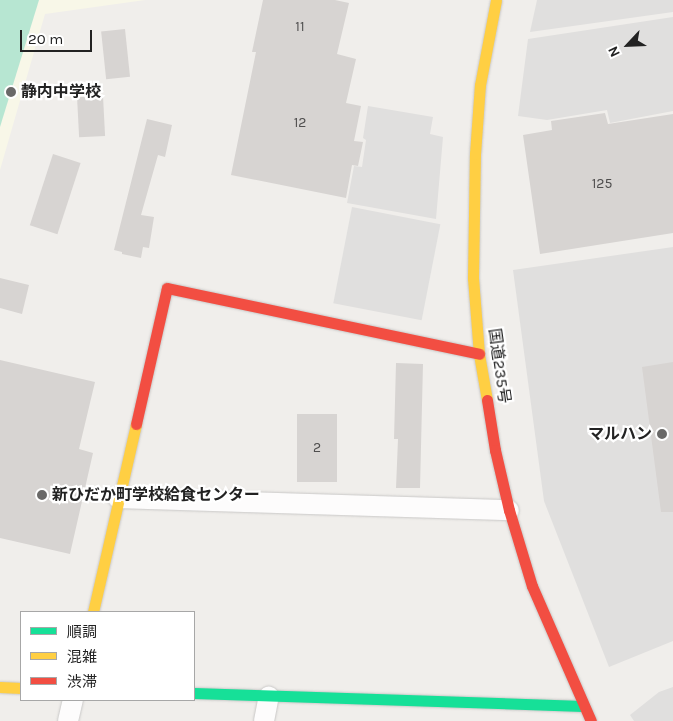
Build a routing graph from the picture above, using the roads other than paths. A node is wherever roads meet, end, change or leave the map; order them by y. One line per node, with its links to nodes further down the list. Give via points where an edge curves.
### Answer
1 (496, 0): 2 (main road, 国道235号, via 480,85 475,154 473,278)
2 (479, 354): 3 (main road, via 167,288); 4 (main road, 国道235号)
3 (118, 498): 4 (street); 5 (main road)
4 (509, 510): 11 (main road, 国道235号, via 532,586)
5 (93, 611)
6 (0, 687): 7 (main road)
7 (20, 688)
8 (195, 693): 9 (main road)
9 (269, 696): 11 (main road, via 447,706); 13 (street)
10 (74, 701): 12 (street)
11 (583, 706): 14 (main road, 国道235号)
12 (68, 721)
13 (264, 721)
14 (591, 721)

